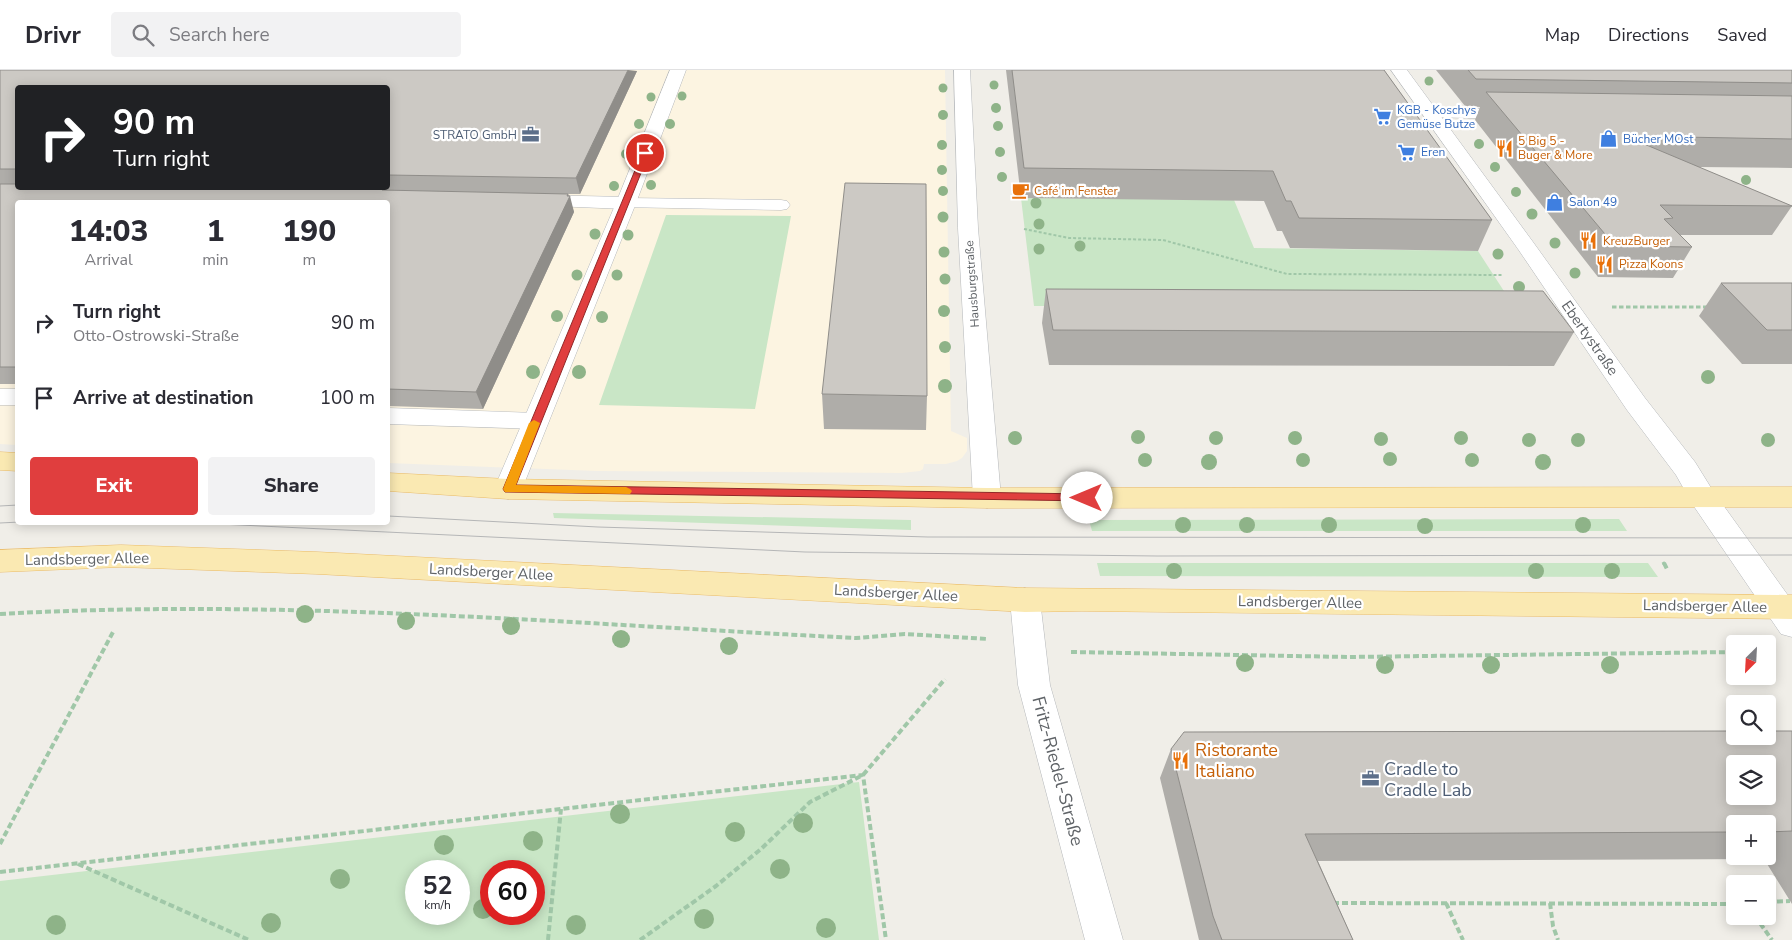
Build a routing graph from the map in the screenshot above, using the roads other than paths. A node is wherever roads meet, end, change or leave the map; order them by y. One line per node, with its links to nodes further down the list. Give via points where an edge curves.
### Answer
1 (678, 70): 7 (street)
2 (962, 70): 18 (street, Hausburgstraße, via 968,228)
3 (1398, 70): 4 (street, Ebertystraße)
4 (1431, 113): 5 (street); 19 (street, Ebertystraße, via 1686,469)
5 (1537, 114)
6 (517, 201): 7 (street)
7 (626, 202): 8 (lane); 12 (street)
8 (781, 205)
9 (0, 397): 10 (street)
10 (15, 397)
11 (390, 416): 12 (street)
12 (536, 421): 16 (street)
13 (0, 461): 14 (main road)
14 (15, 462)
15 (390, 482): 16 (main road)
16 (508, 489): 18 (main road)
17 (1792, 497): 19 (main road)
18 (987, 498): 19 (main road)
19 (1703, 498): 22 (street, Ebertystraße)
20 (0, 561): 21 (main road, Landsberger Allee, via 121,556 308,562)
21 (1025, 600): 22 (main road, Landsberger Allee); 23 (street, Fritz-Riedel-Straße, via 1034,686)
22 (1788, 613)
23 (1104, 940)

